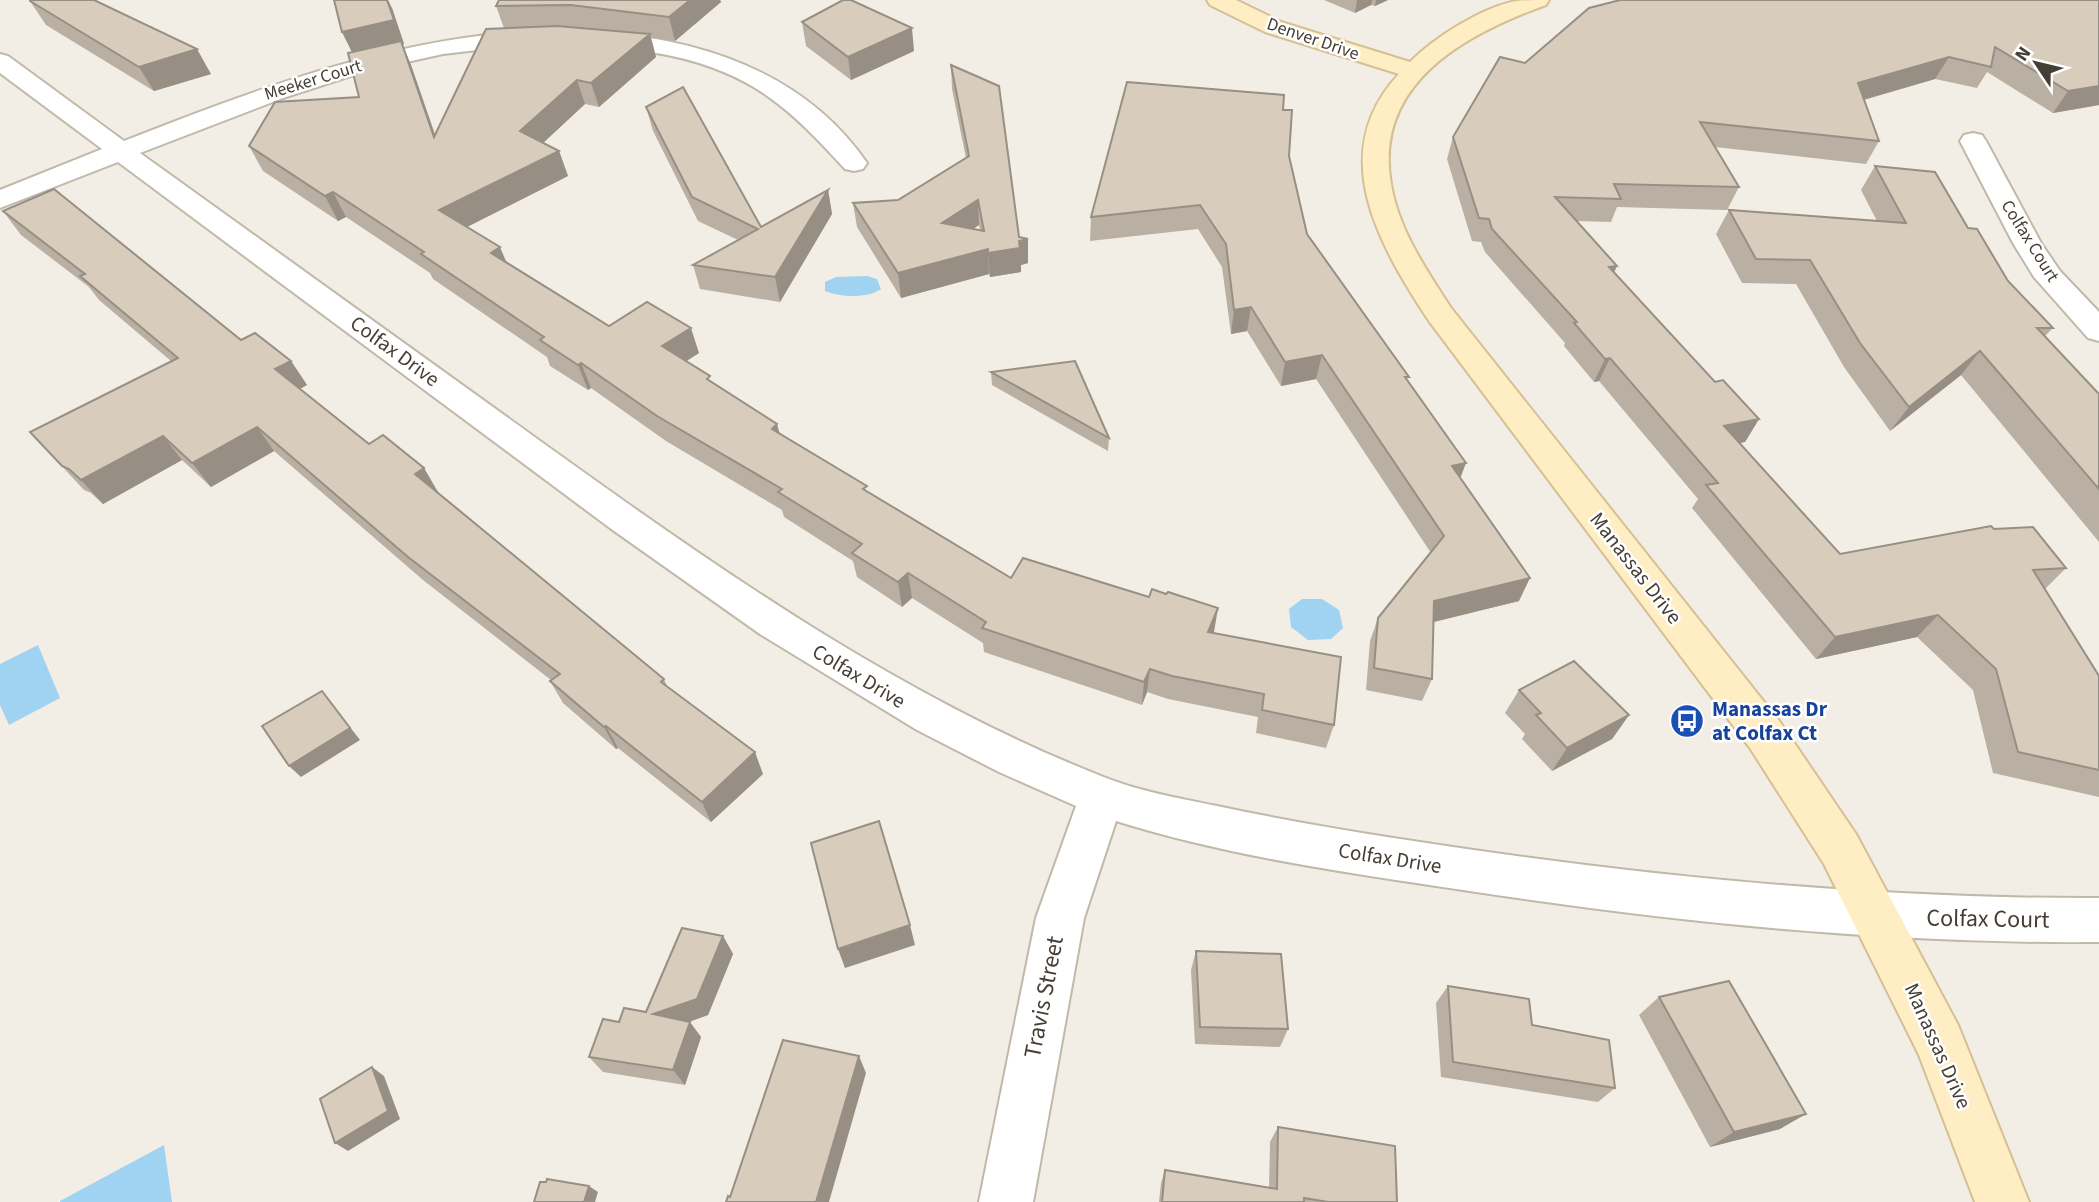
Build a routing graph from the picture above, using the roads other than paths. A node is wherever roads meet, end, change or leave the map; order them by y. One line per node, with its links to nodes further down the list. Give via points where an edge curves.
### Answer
1 (1218, 0): 4 (main road, Denver Drive, via 1273,27)
2 (1538, 0): 4 (main road, Manassas Drive, via 1457,36)
3 (0, 61): 6 (street, Colfax Drive)
4 (1412, 70): 11 (main road, Manassas Drive, via 1394,94 1379,129 1374,162 1393,231 1412,271 1440,314 1765,736 1840,849)
5 (1973, 141): 9 (street, Colfax Court, via 2027,243 2049,276)
6 (120, 152): 7 (street, Meeker Court, via 341,69 470,43 567,38 641,43 730,66 789,99); 8 (street, Meeker Court); 10 (street, Colfax Drive, via 681,562 866,683 973,741)
7 (853, 163)
8 (0, 200)
9 (2099, 331)
10 (1102, 796): 11 (street, Colfax Drive, via 1147,812 1317,847 1539,881); 13 (street, Travis Street, via 1060,918)
11 (1877, 917): 12 (street, Colfax Court); 14 (main road, Manassas Drive, via 1940,1043)
12 (2099, 920)
13 (1006, 1202)
14 (2002, 1202)

